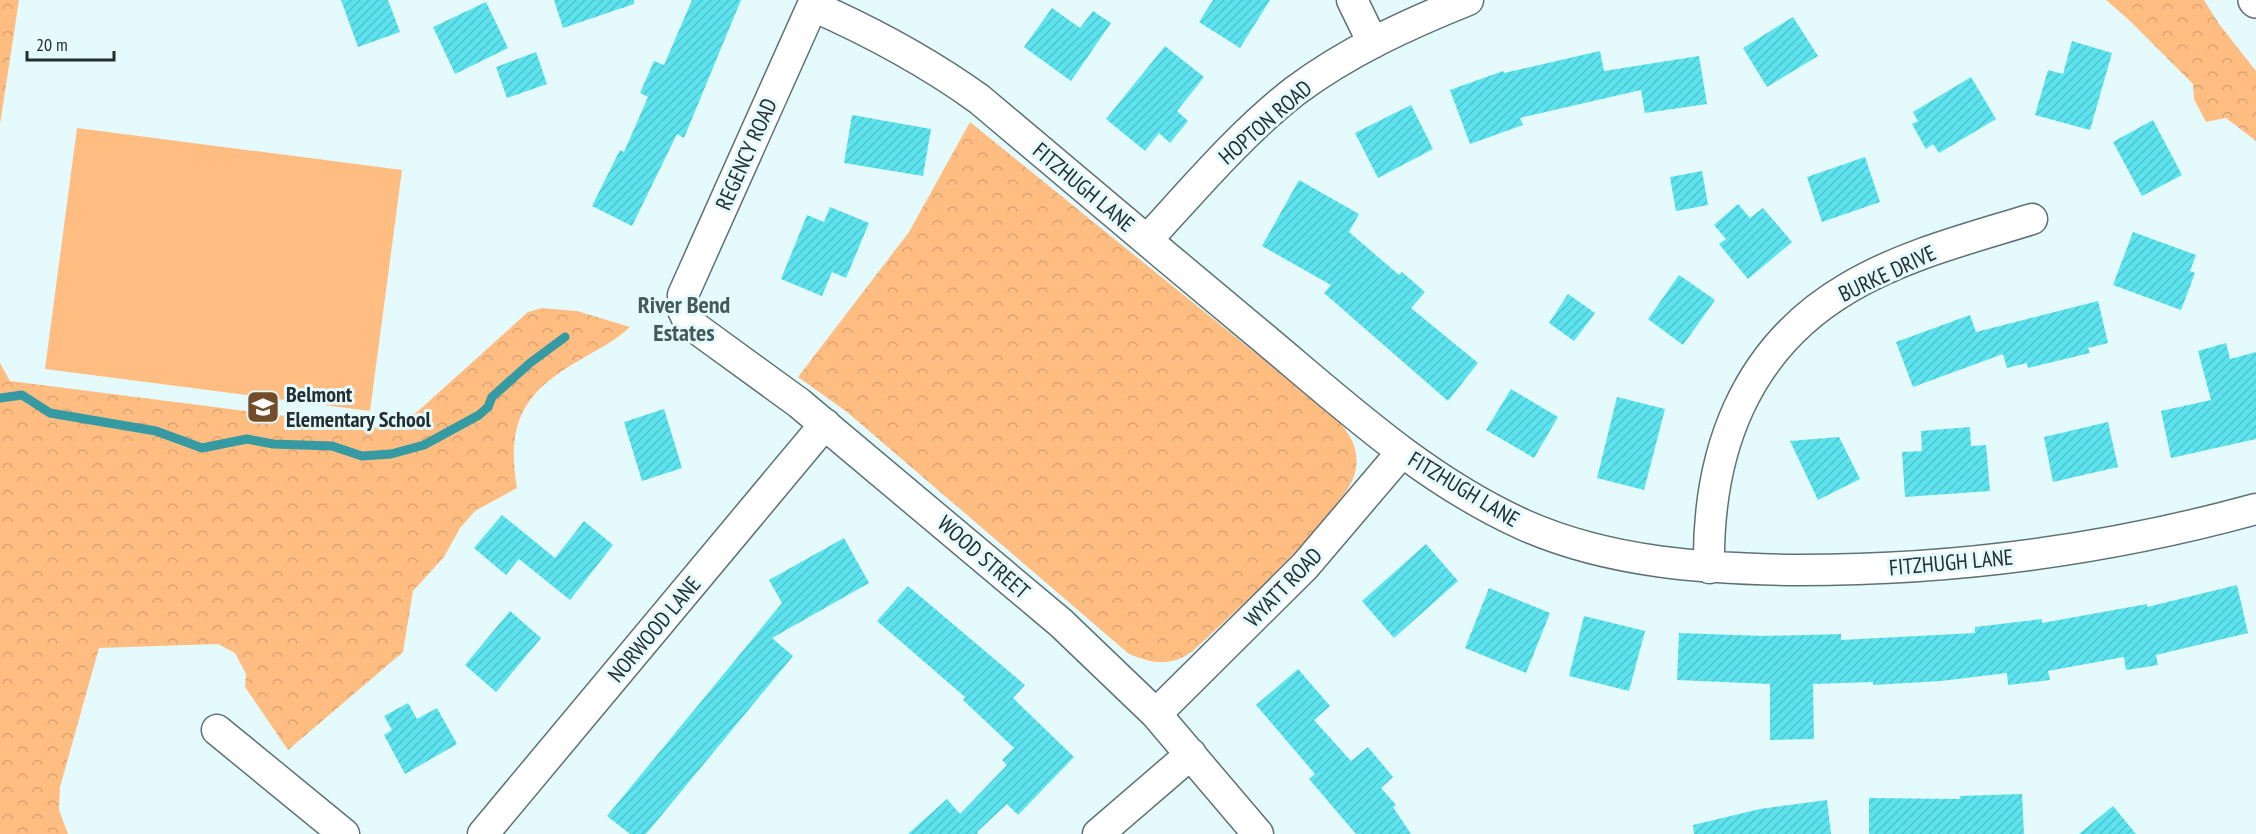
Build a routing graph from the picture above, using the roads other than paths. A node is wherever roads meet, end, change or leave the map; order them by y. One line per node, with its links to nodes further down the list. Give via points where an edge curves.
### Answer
1 (1352, 0): 4 (street)
2 (1468, 0): 4 (street, HOPTON ROAD)
3 (814, 3): 6 (street, FITZHUGH LANE, via 952,80); 7 (street, REGENCY ROAD, via 683,295)
4 (1372, 43): 6 (street, HOPTON ROAD, via 1295,92 1219,162)
5 (2032, 219): 11 (street, BURKE DRIVE, via 1942,248 1873,276 1819,308 1786,337 1747,389 1726,434 1714,482 1708,532)
6 (1147, 240): 9 (street, FITZHUGH LANE)
7 (682, 310): 8 (street, WOOD STREET, via 689,323)
8 (825, 424): 12 (street, WOOD STREET, via 1061,623); 16 (street, NORWOOD LANE)
9 (1401, 452): 11 (street, FITZHUGH LANE, via 1480,503 1556,537 1640,559); 12 (street, WYATT ROAD, via 1305,566)
10 (2256, 509): 11 (street, FITZHUGH LANE, via 2104,544 1982,561 1839,570)
11 (1709, 568)
12 (1156, 714): 14 (street, WOOD STREET)
13 (217, 730): 15 (street)
14 (1191, 754): 17 (street); 18 (street, WOOD STREET)
15 (344, 834)
16 (483, 834)
17 (1098, 834)
18 (1258, 834)

